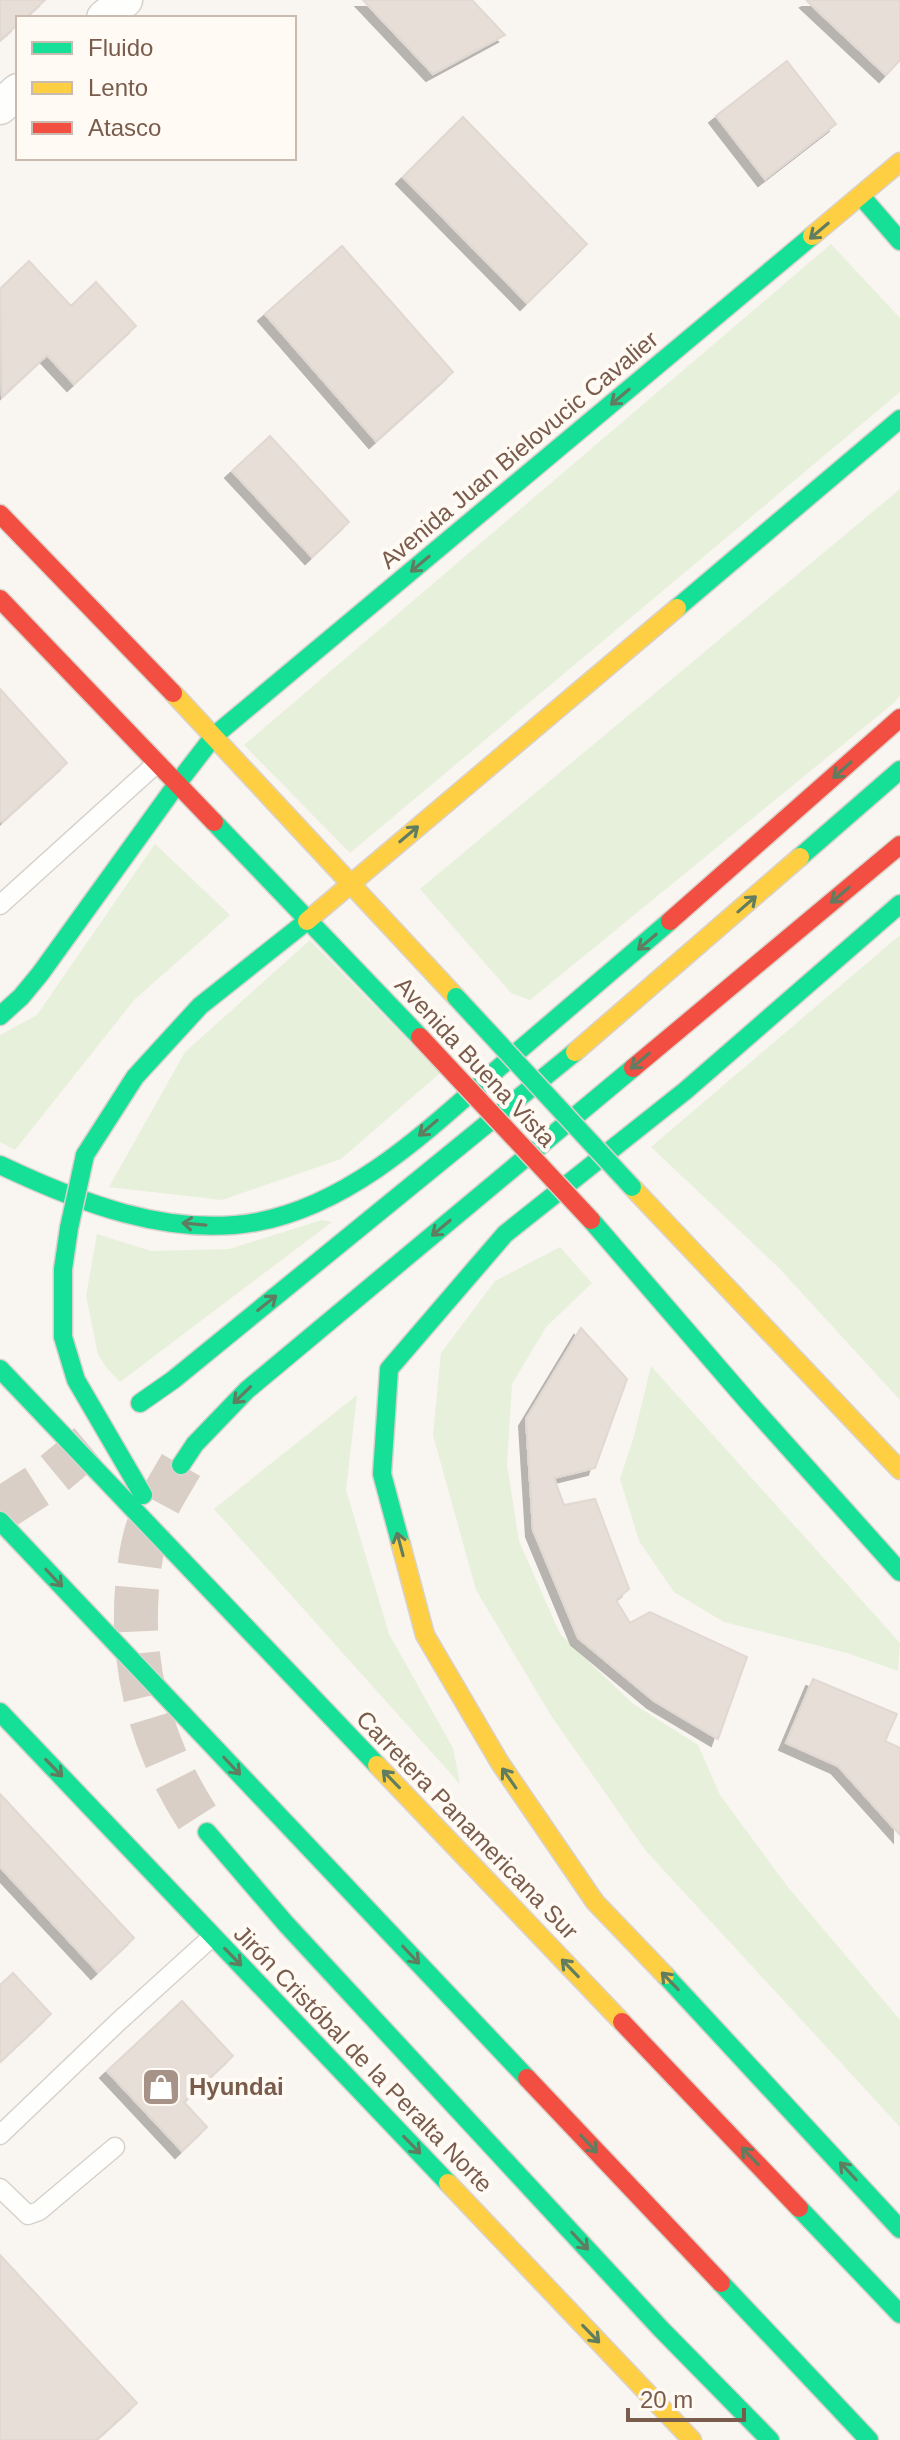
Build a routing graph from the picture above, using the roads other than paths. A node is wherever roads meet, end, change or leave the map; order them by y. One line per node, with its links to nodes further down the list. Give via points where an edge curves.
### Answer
1 (125, 0): 2 (street)
2 (106, 16)
3 (16, 93): 4 (street)
4 (0, 107)
5 (900, 162): 6 (main road, Avenida Juan Bielovucic Cavalier)
6 (861, 196): 7 (main road); 12 (main road, Avenida Juan Bielovucic Cavalier, one-way to 12)
7 (900, 241)
8 (900, 419): 17 (main road, one-way to 8)
9 (0, 514): 12 (main road, Avenida Buena Vista)
10 (0, 599): 13 (main road, Avenida Buena Vista)
11 (900, 718): 22 (main road, one-way to 22, via 422,1134 311,1206 256,1223 224,1226 157,1219 82,1200)
12 (214, 736): 15 (main road, Avenida Juan Bielovucic Cavalier); 17 (main road, Avenida Buena Vista)
13 (157, 763): 15 (main road, Avenida Buena Vista); 19 (lane)
14 (900, 770): 24 (main road, one-way to 14, via 584,1045)
15 (177, 784): 20 (main road, Avenida Buena Vista); 21 (main road, Avenida Juan Bielovucic Cavalier, via 40,974)
16 (900, 845): 25 (main road, one-way to 25, via 247,1390)
17 (349, 884): 20 (main road); 26 (main road, Avenida Buena Vista, bridge)
18 (900, 904): 36 (main road, one-way to 18, via 595,1902 500,1763 425,1635 382,1474 389,1369 505,1234 685,1091)
19 (0, 905)
20 (307, 921): 28 (main road, Avenida Buena Vista, bridge, via 591,1220); 29 (main road, bridge, via 200,1006 135,1077 85,1155 63,1269 63,1337 76,1380 157,1520)
21 (0, 1016)
22 (0, 1165)
23 (0, 1369): 29 (main road, Carretera Panamericana Sur)
24 (140, 1403)
25 (181, 1465)
26 (900, 1470)
27 (0, 1521): 40 (main road, one-way to 40)
28 (900, 1572)
29 (322, 1708): 37 (main road, Carretera Panamericana Sur, one-way to 29)
30 (0, 1712): 32 (main road, Jirón Cristóbal de la Peralta Norte, one-way to 32)
31 (207, 1832): 39 (main road, one-way to 39, via 307,1947)
32 (213, 1936): 33 (lane); 38 (main road, Jirón Cristóbal de la Peralta Norte, one-way to 38)
33 (0, 2135)
34 (115, 2147): 35 (lane, via 28,2215)
35 (0, 2188)
36 (900, 2229)
37 (900, 2314)
38 (692, 2440)
39 (770, 2440)
40 (869, 2440)

